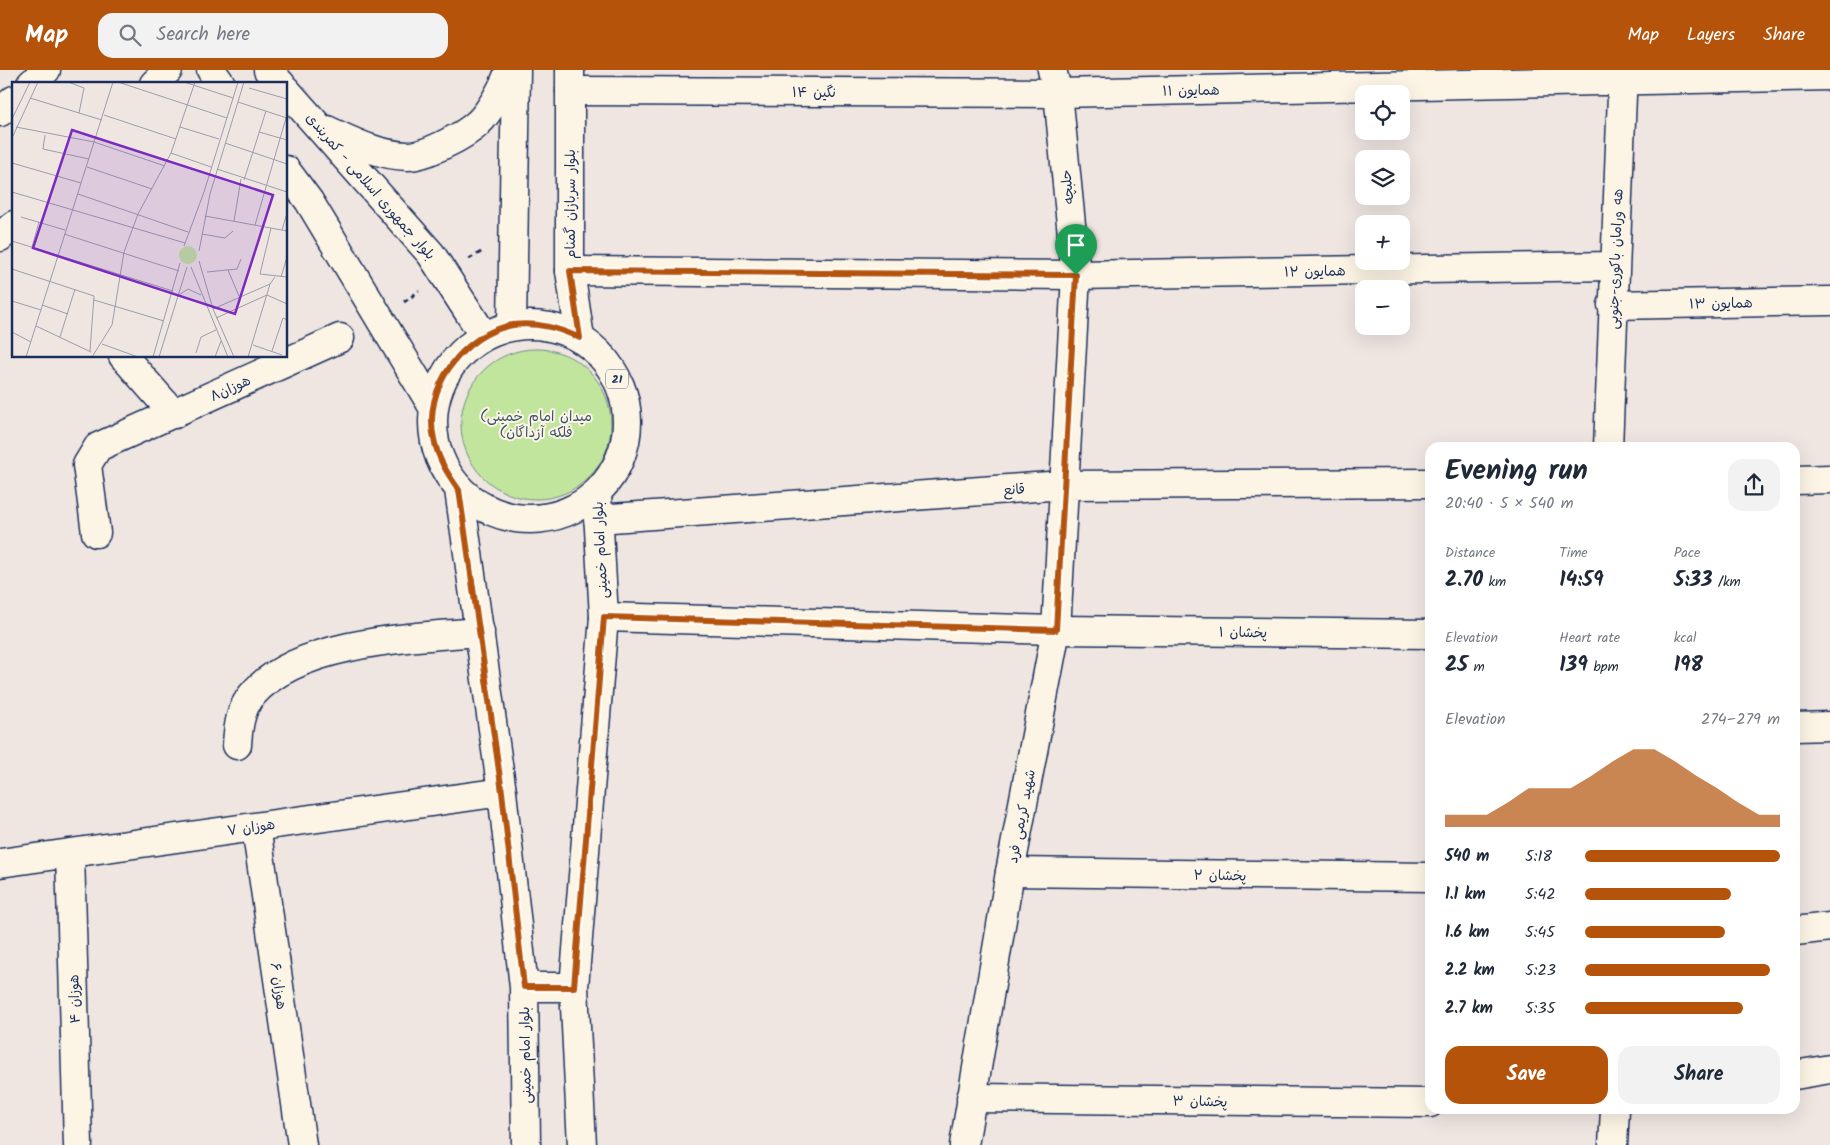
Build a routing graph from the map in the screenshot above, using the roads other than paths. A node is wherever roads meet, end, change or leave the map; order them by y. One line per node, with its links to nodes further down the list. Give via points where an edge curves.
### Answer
1 (46, 70): 11 (street)
2 (168, 70): 12 (street)
3 (211, 70): 13 (street)
4 (268, 70): 14 (street)
5 (509, 70): 18 (street, via 479,122 444,145 408,156 369,149)
6 (516, 70): 25 (street)
7 (1623, 75): 8 (street, همایون ۱۱); 10 (street, همایون ۱۱); 20 (street, هه ورامان باکوری-جنوبی)
8 (1830, 76)
9 (570, 80): 10 (street, نگین ۱۴); 21 (street, بلوار سربازان گمنام)
10 (1055, 81): 22 (street, حلبچه)
11 (33, 82)
12 (156, 82)
13 (220, 82)
14 (279, 82)
15 (288, 92): 18 (street, بلوار جمهوری اسلامی - کمربندی)
16 (12, 102): 17 (street)
17 (0, 112)
18 (320, 126): 26 (street, بلوار جمهوری اسلامی - کمربندی, via 431,254)
19 (288, 173): 30 (street, via 310,201)
20 (1614, 266): 22 (street, همایون ۱۲); 24 (street, هه ورامان باکوری-جنوبی)
21 (570, 271): 22 (street, همایون ۱۲); 28 (street, بلوار سربازان گمنام)
22 (1076, 275): 36 (street, حلبچه)
23 (1830, 301): 24 (street, همایون ۱۳)
24 (1612, 305): 32 (street, هه ورامان باکوری-جنوبی)
25 (512, 326): 26 (street, 21); 28 (street, 21, via 535,324 559,328)
26 (484, 336): 30 (street, 21, via 460,354 442,378)
27 (340, 338): 31 (street, هوزان۸)
28 (580, 338): 38 (street, 21, via 606,360 622,388 628,421 623,454)
29 (125, 358): 31 (street)
30 (433, 407): 37 (street, 21, via 433,437 442,465)
31 (174, 414): 39 (street, هوزان۸, via 106,441 92,454 87,478)
32 (1608, 442)
33 (1830, 479): 34 (street)
34 (1800, 480)
35 (1425, 483): 36 (street, قانع)
36 (1063, 485): 38 (street, قانع); 41 (street, شهید کریمی فرد)
37 (459, 490): 38 (street, 21, via 483,508 512,518 542,519); 42 (street, بلوار امام خمینی / 21)
38 (597, 506): 40 (street, بلوار امام خمینی)
39 (96, 533)
40 (604, 617): 41 (street, پخشان ۱); 56 (street, بلوار امام خمینی)
41 (1056, 630): 43 (street, پخشان ۱); 51 (street, شهید کریمی فرد)
42 (480, 632): 46 (street, via 402,638 330,652 285,668 251,696 241,714); 47 (street, بلوار امام خمینی / 21)
43 (1425, 634)
44 (1830, 726): 45 (street)
45 (1800, 727)
46 (237, 745)
47 (502, 792): 48 (street, هوزان ۷); 55 (street, بلوار امام خمینی / 21)
48 (256, 827): 49 (street, هوزان ۷); 63 (street, هوزان ۶)
49 (70, 853): 50 (street, هوزان ۷); 62 (street, هوزان ۴)
50 (0, 863)
51 (1010, 872): 52 (street, پخشان ۲); 59 (street, شهید کریمی فرد)
52 (1425, 877)
53 (1830, 927): 54 (street)
54 (1800, 930)
55 (524, 987): 56 (street); 64 (street, بلوار امام خمینی / 21)
56 (574, 987): 65 (street, بلوار امام خمینی)
57 (1830, 1069): 58 (street)
58 (1800, 1074)
59 (971, 1098): 60 (street, پخشان ۳); 66 (street, شهید کریمی فرد)
60 (1425, 1103)
61 (1615, 1114): 67 (street)
62 (78, 1145)
63 (302, 1145)
64 (526, 1145)
65 (582, 1145)
66 (964, 1145)
67 (1614, 1145)

